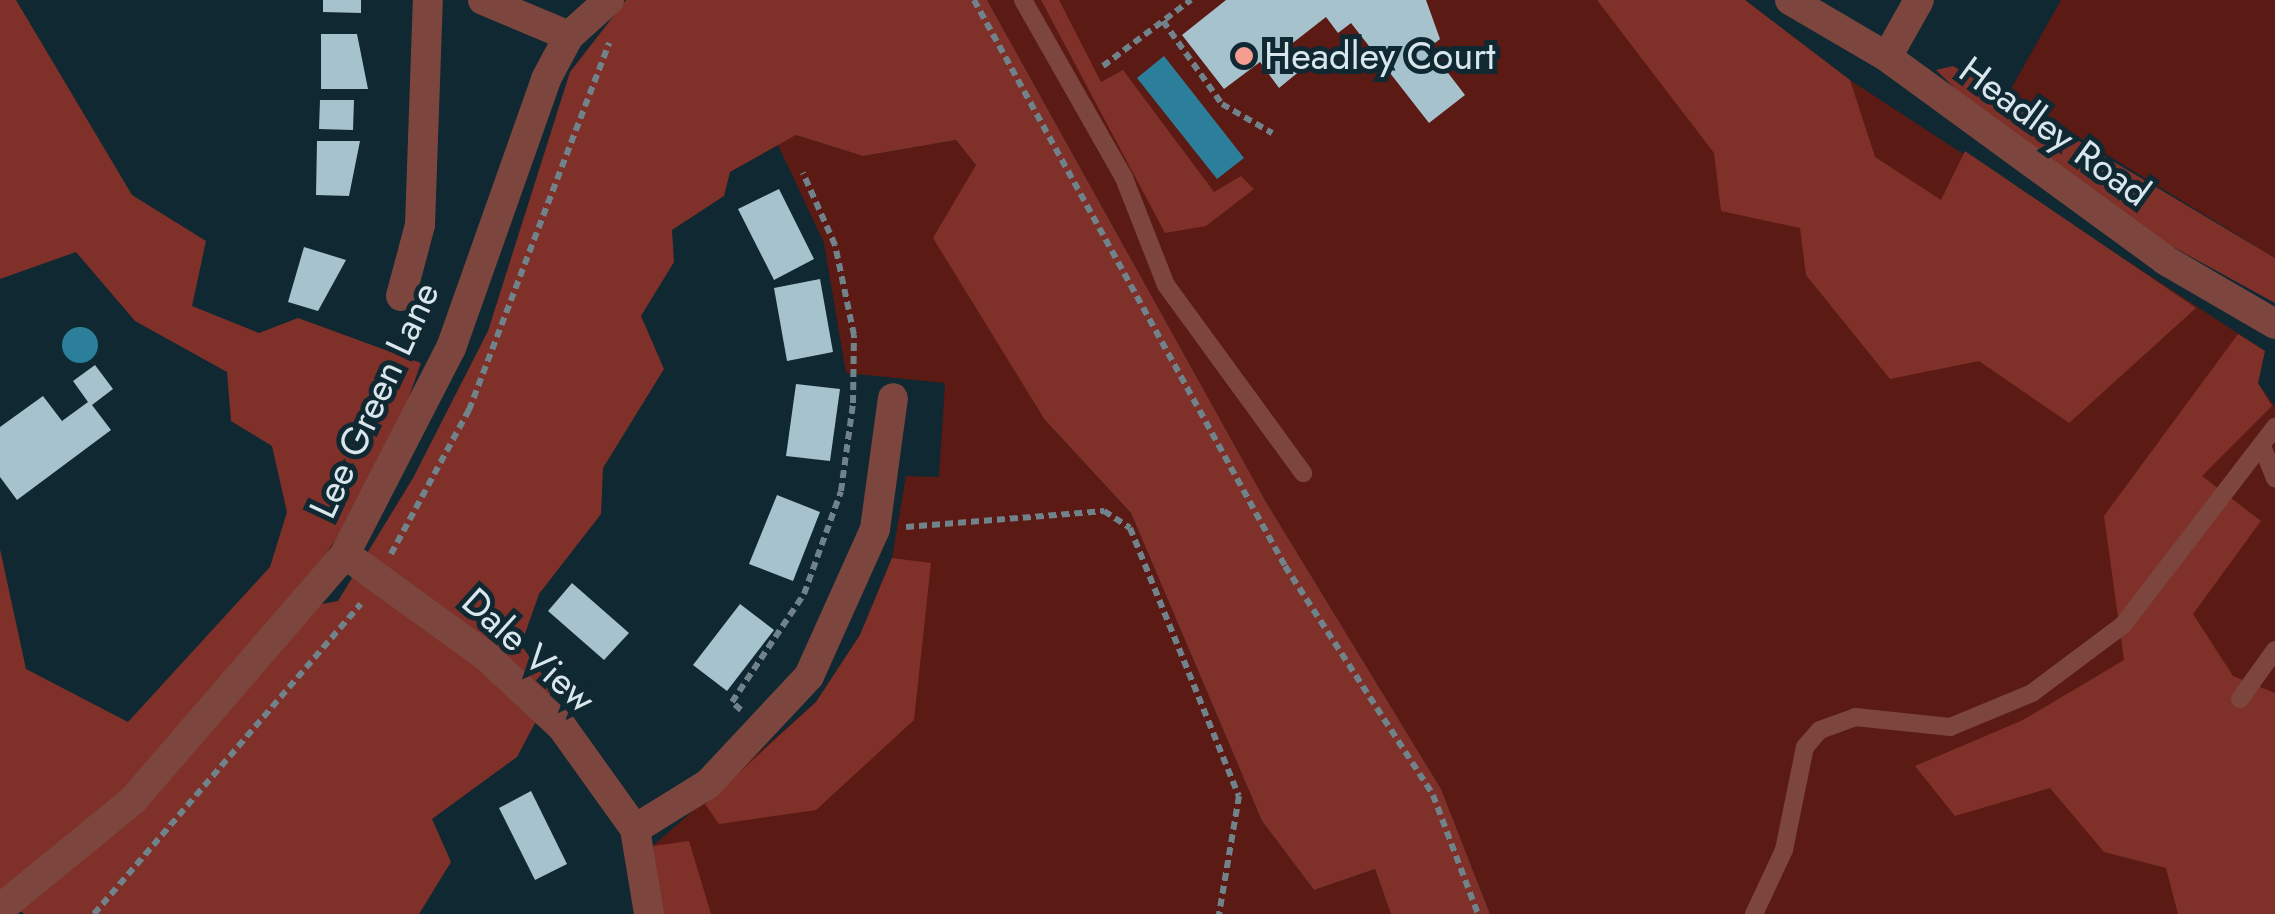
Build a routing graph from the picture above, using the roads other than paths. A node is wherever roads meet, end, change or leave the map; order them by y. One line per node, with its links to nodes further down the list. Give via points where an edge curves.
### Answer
1 (428, 0): 9 (street, via 420,225)
2 (483, 0): 7 (street)
3 (610, 0): 7 (street, Lee Green Lane)
4 (1023, 0): 14 (lane, via 1124,178 1166,285)
5 (1790, 0): 8 (street, Headley Road)
6 (1919, 0): 8 (street)
7 (570, 36): 16 (street, Lee Green Lane, via 451,348)
8 (1887, 57): 10 (street, Headley Road, via 2165,260)
9 (401, 296)
10 (2275, 324)
11 (893, 398): 19 (street, via 874,529 809,676 708,784)
12 (2275, 427): 13 (lane)
13 (2262, 446): 15 (lane); 22 (lane, via 2123,625 2032,693 1950,727 1855,718 1820,730 1804,747 1784,850)
14 (1302, 473)
15 (2275, 479)
16 (345, 554): 19 (street, Dale View, via 486,656 562,726); 20 (street, Lee Green Lane, via 132,800)
17 (2275, 650): 18 (lane)
18 (2240, 699)
19 (635, 830): 21 (street, Dale View)
20 (0, 908)
21 (648, 914)
22 (1754, 914)

